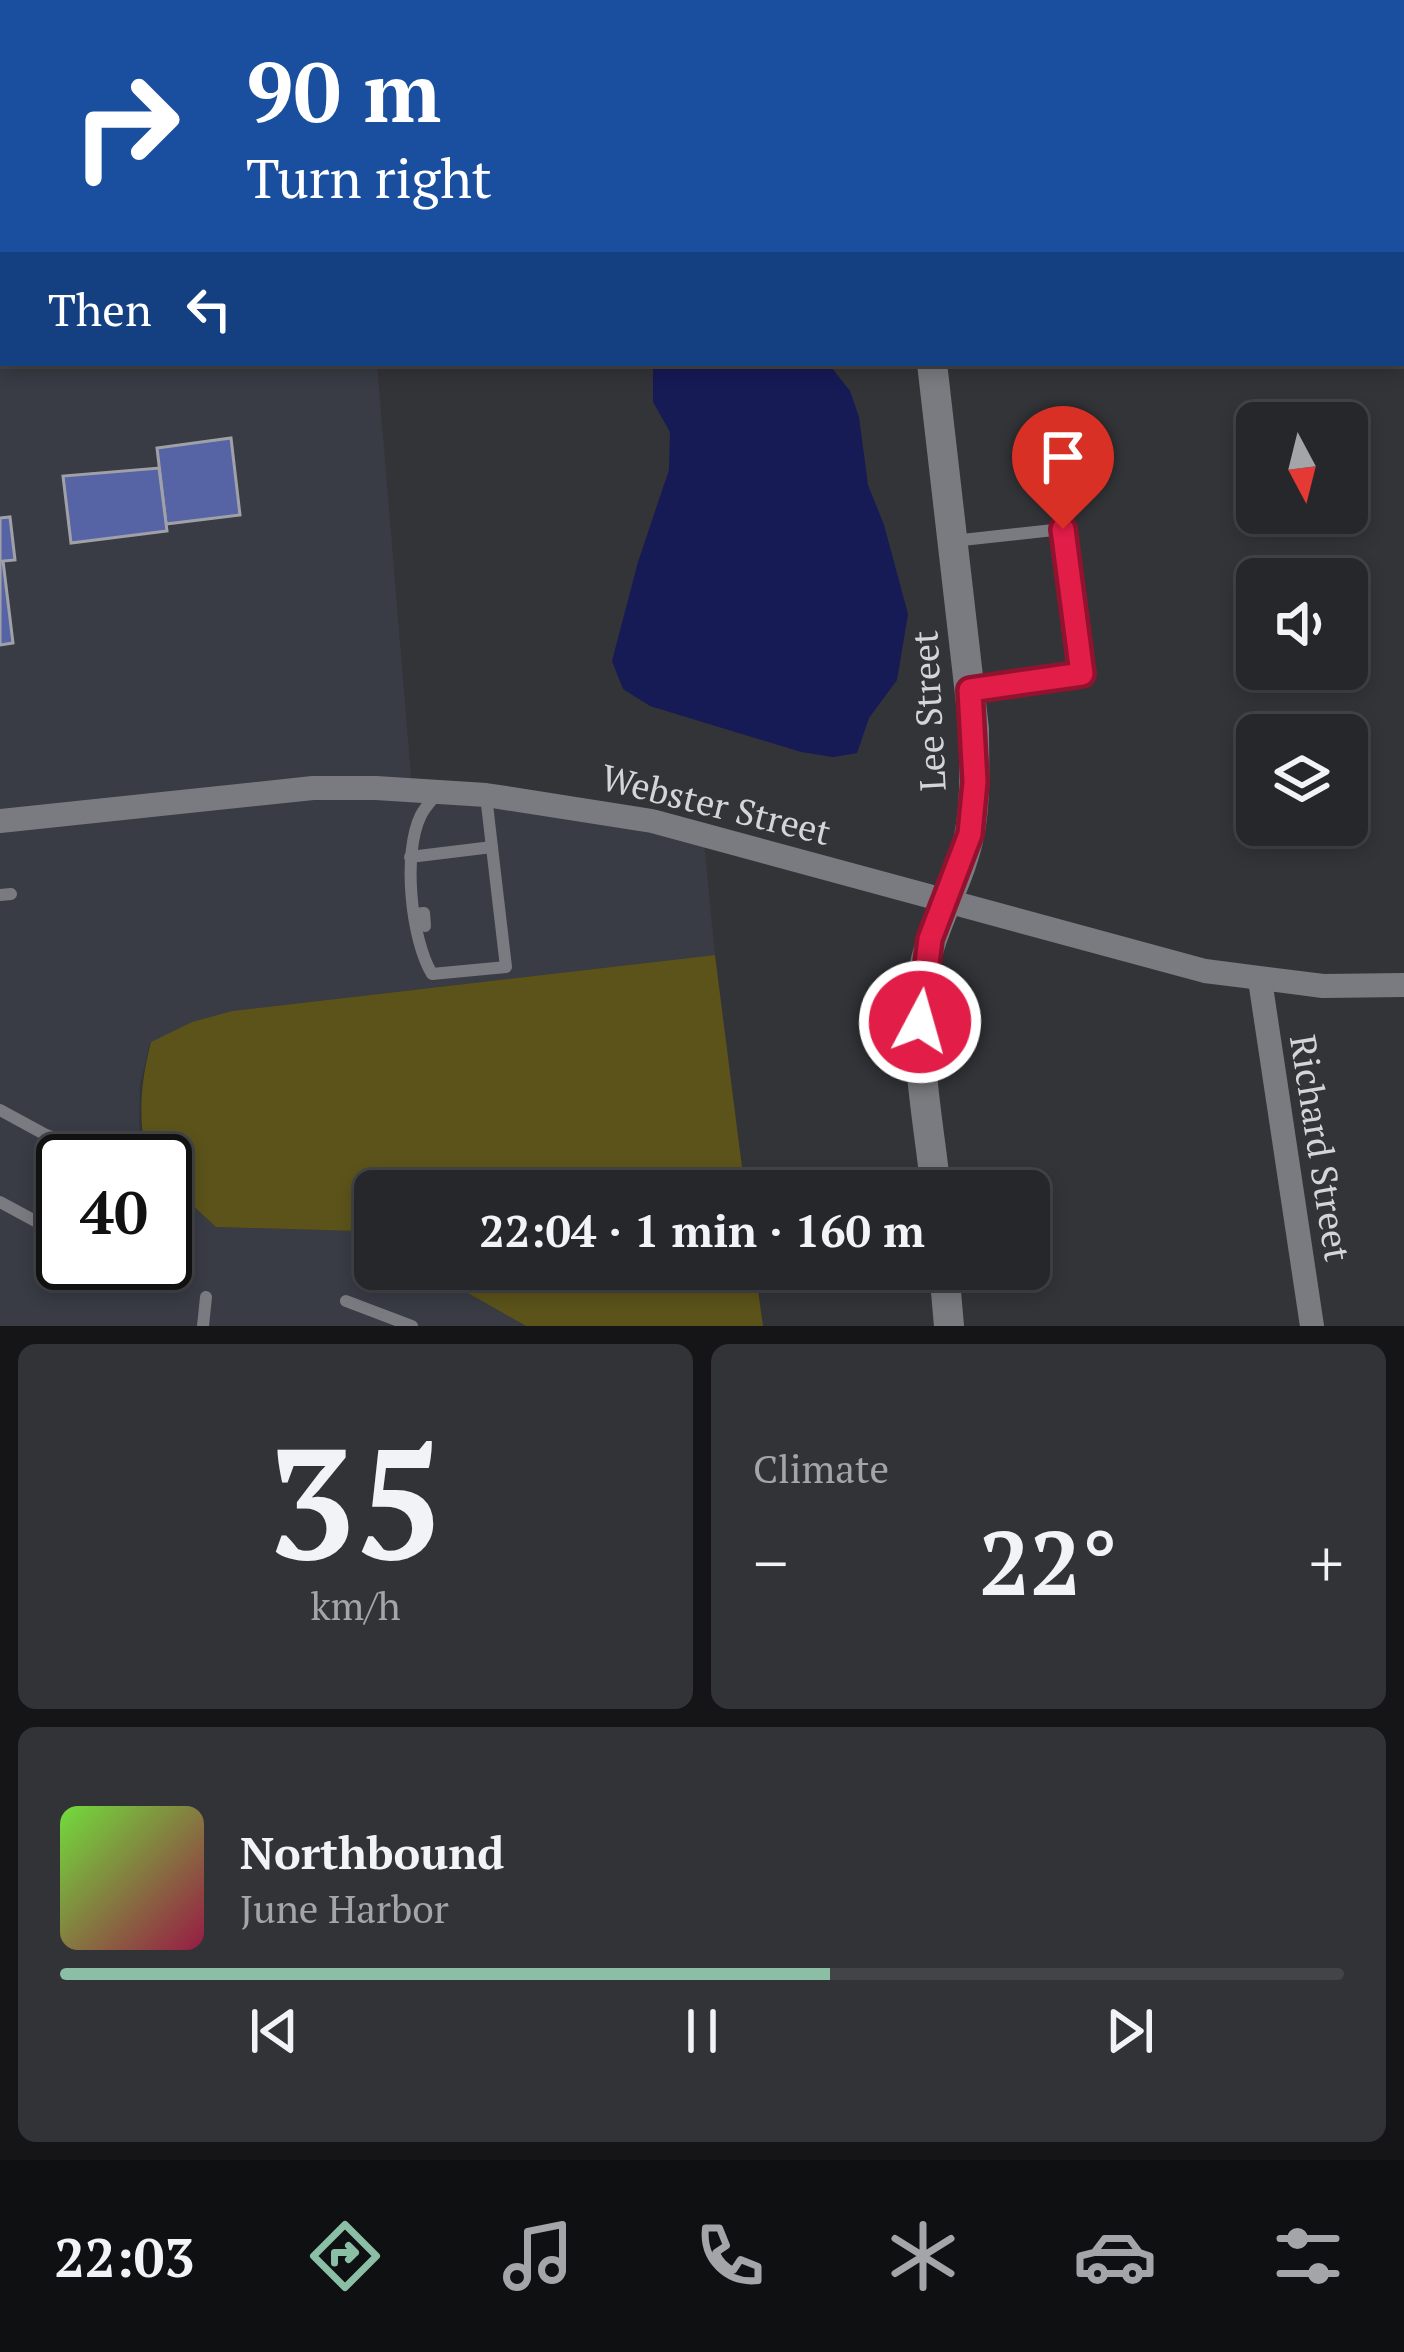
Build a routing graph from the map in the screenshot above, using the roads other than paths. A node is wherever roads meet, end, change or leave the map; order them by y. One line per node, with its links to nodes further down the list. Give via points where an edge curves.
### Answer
1 (932, 366): 2 (street, Lee Street)
2 (952, 541): 3 (street, Lee Street); 3 (lane, via 1063,529 1082,674)
3 (970, 690): 9 (street, Lee Street, via 970,834)
4 (438, 792): 5 (street, Webster Street); 6 (street, Webster Street, via 313,788); 8 (lane, via 420,816)
5 (486, 795): 7 (lane); 9 (street, Webster Street, via 652,820)
6 (0, 821)
7 (492, 847): 8 (lane); 8 (lane, via 506,968 432,974 419,953)
8 (410, 857)
9 (945, 901): 10 (street, Webster Street); 14 (street, Lee Street, via 930,939 920,1022)
10 (1260, 980): 11 (street, Webster Street); 23 (street, Richard Street)
11 (1404, 985)
12 (0, 1110): 13 (lane)
13 (44, 1134)
14 (934, 1170)
15 (0, 1202): 16 (lane)
16 (36, 1221)
17 (946, 1290): 22 (street)
18 (206, 1297): 20 (lane)
19 (346, 1301): 21 (lane)
20 (203, 1326)
21 (412, 1326)
22 (950, 1326)
23 (1312, 1326)

